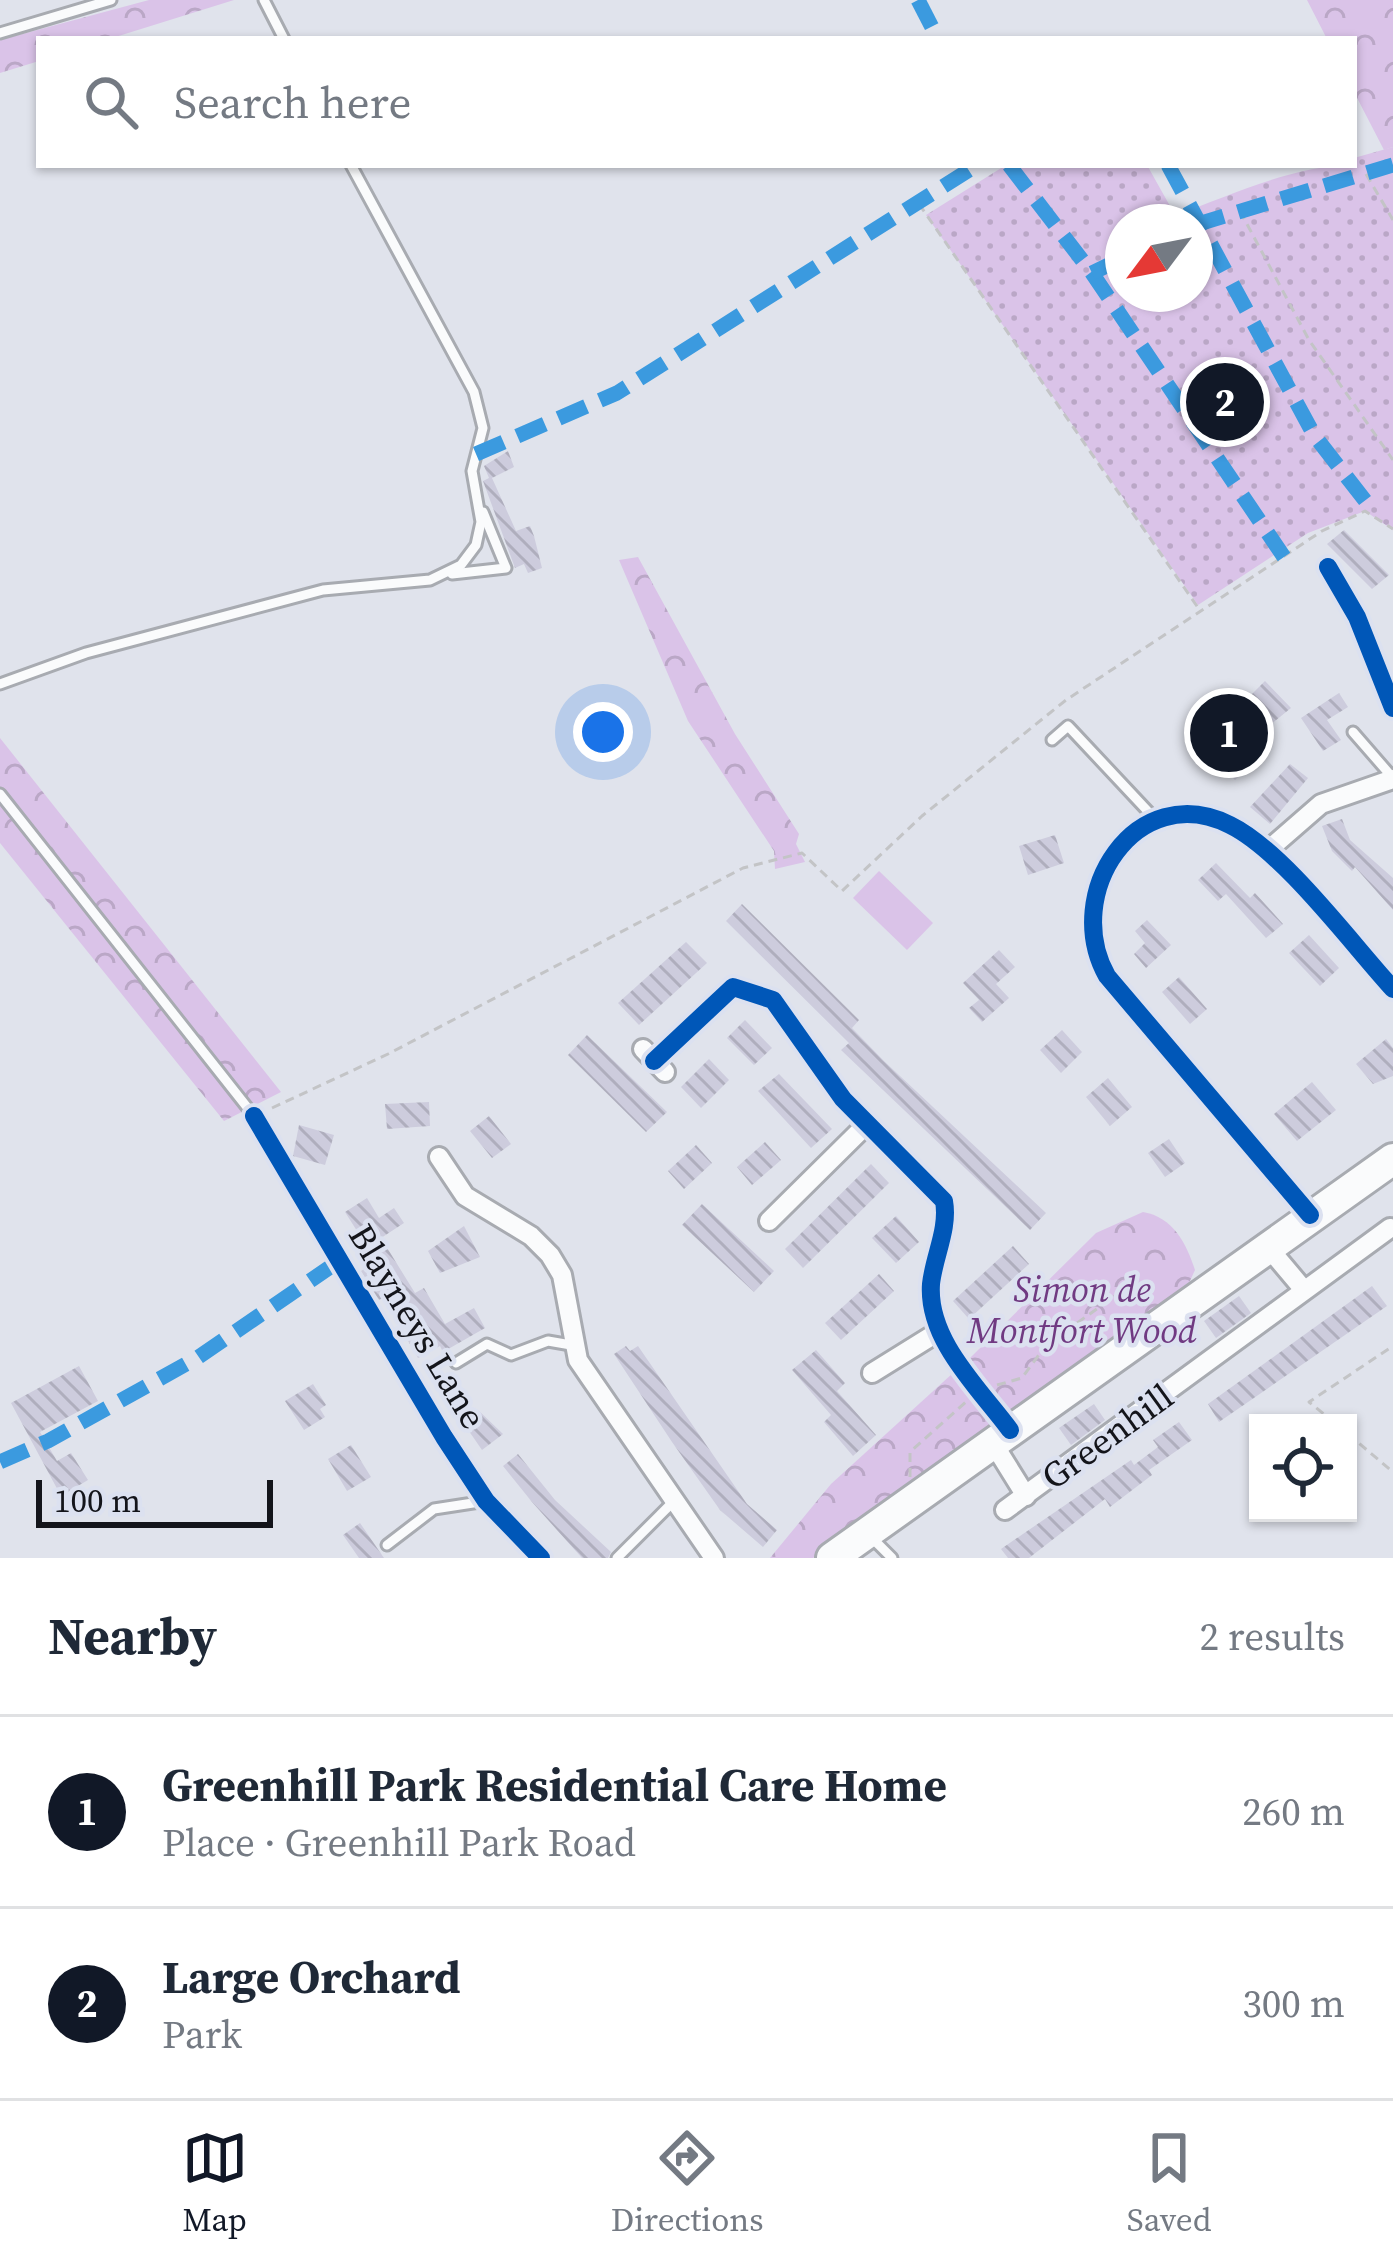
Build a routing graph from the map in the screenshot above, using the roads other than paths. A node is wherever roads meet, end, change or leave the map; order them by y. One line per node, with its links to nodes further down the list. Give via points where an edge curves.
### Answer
1 (111, 0): 3 (lane)
2 (264, 0): 4 (lane)
3 (0, 33)
4 (282, 36)
5 (353, 168): 6 (lane, via 474,392 483,428)
6 (474, 490): 8 (lane, via 476,545); 8 (lane, via 506,568)
7 (1328, 566): 9 (street)
8 (440, 575): 10 (lane, via 323,590 86,652)
9 (1384, 661): 11 (street)
10 (0, 684)
11 (1393, 708)
12 (1353, 731): 14 (lane)
13 (1052, 740): 16 (lane, via 1068,726)
14 (1393, 778): 17 (street, via 1321,804)
15 (0, 794): 22 (lane, Blayneys Lane)
16 (1157, 821): 17 (street, via 1220,820); 26 (street, via 1100,873 1090,912 1099,960)
17 (1267, 850): 20 (street)
18 (733, 966): 19 (street)
19 (733, 987): 21 (street); 23 (street, via 760,992 785,1013)
20 (1393, 989)
21 (654, 1061)
22 (254, 1116): 37 (street, Blayneys Lane)
23 (866, 1125): 27 (street); 31 (street, via 944,1201 931,1304)
24 (439, 1157): 32 (street, via 465,1196 550,1255 562,1275)
25 (1393, 1159): 26 (main road, Greenhill)
26 (1310, 1215): 29 (main road, Greenhill)
27 (769, 1220)
28 (1391, 1227): 30 (street, Greenhill)
29 (1267, 1246): 30 (street); 35 (main road, Greenhill)
30 (1304, 1290): 36 (street, Greenhill)
31 (938, 1332): 34 (street); 35 (street, via 982,1393)
32 (572, 1345): 33 (lane, via 548,1341 512,1355 488,1344); 38 (street)
33 (456, 1364)
34 (872, 1373)
35 (1001, 1437): 36 (street, Greenhill); 40 (main road, Greenhill)
36 (1026, 1496): 39 (street, Greenhill)
37 (486, 1502): 41 (lane, via 434,1509); 42 (street, Blayneys Lane)
38 (672, 1503): 43 (lane); 44 (street)
39 (1005, 1510)
40 (867, 1533): 45 (main road, Greenhill); 46 (lane)
41 (387, 1545)
42 (541, 1558)
43 (617, 1558)
44 (714, 1558)
45 (832, 1558)
46 (892, 1558)

